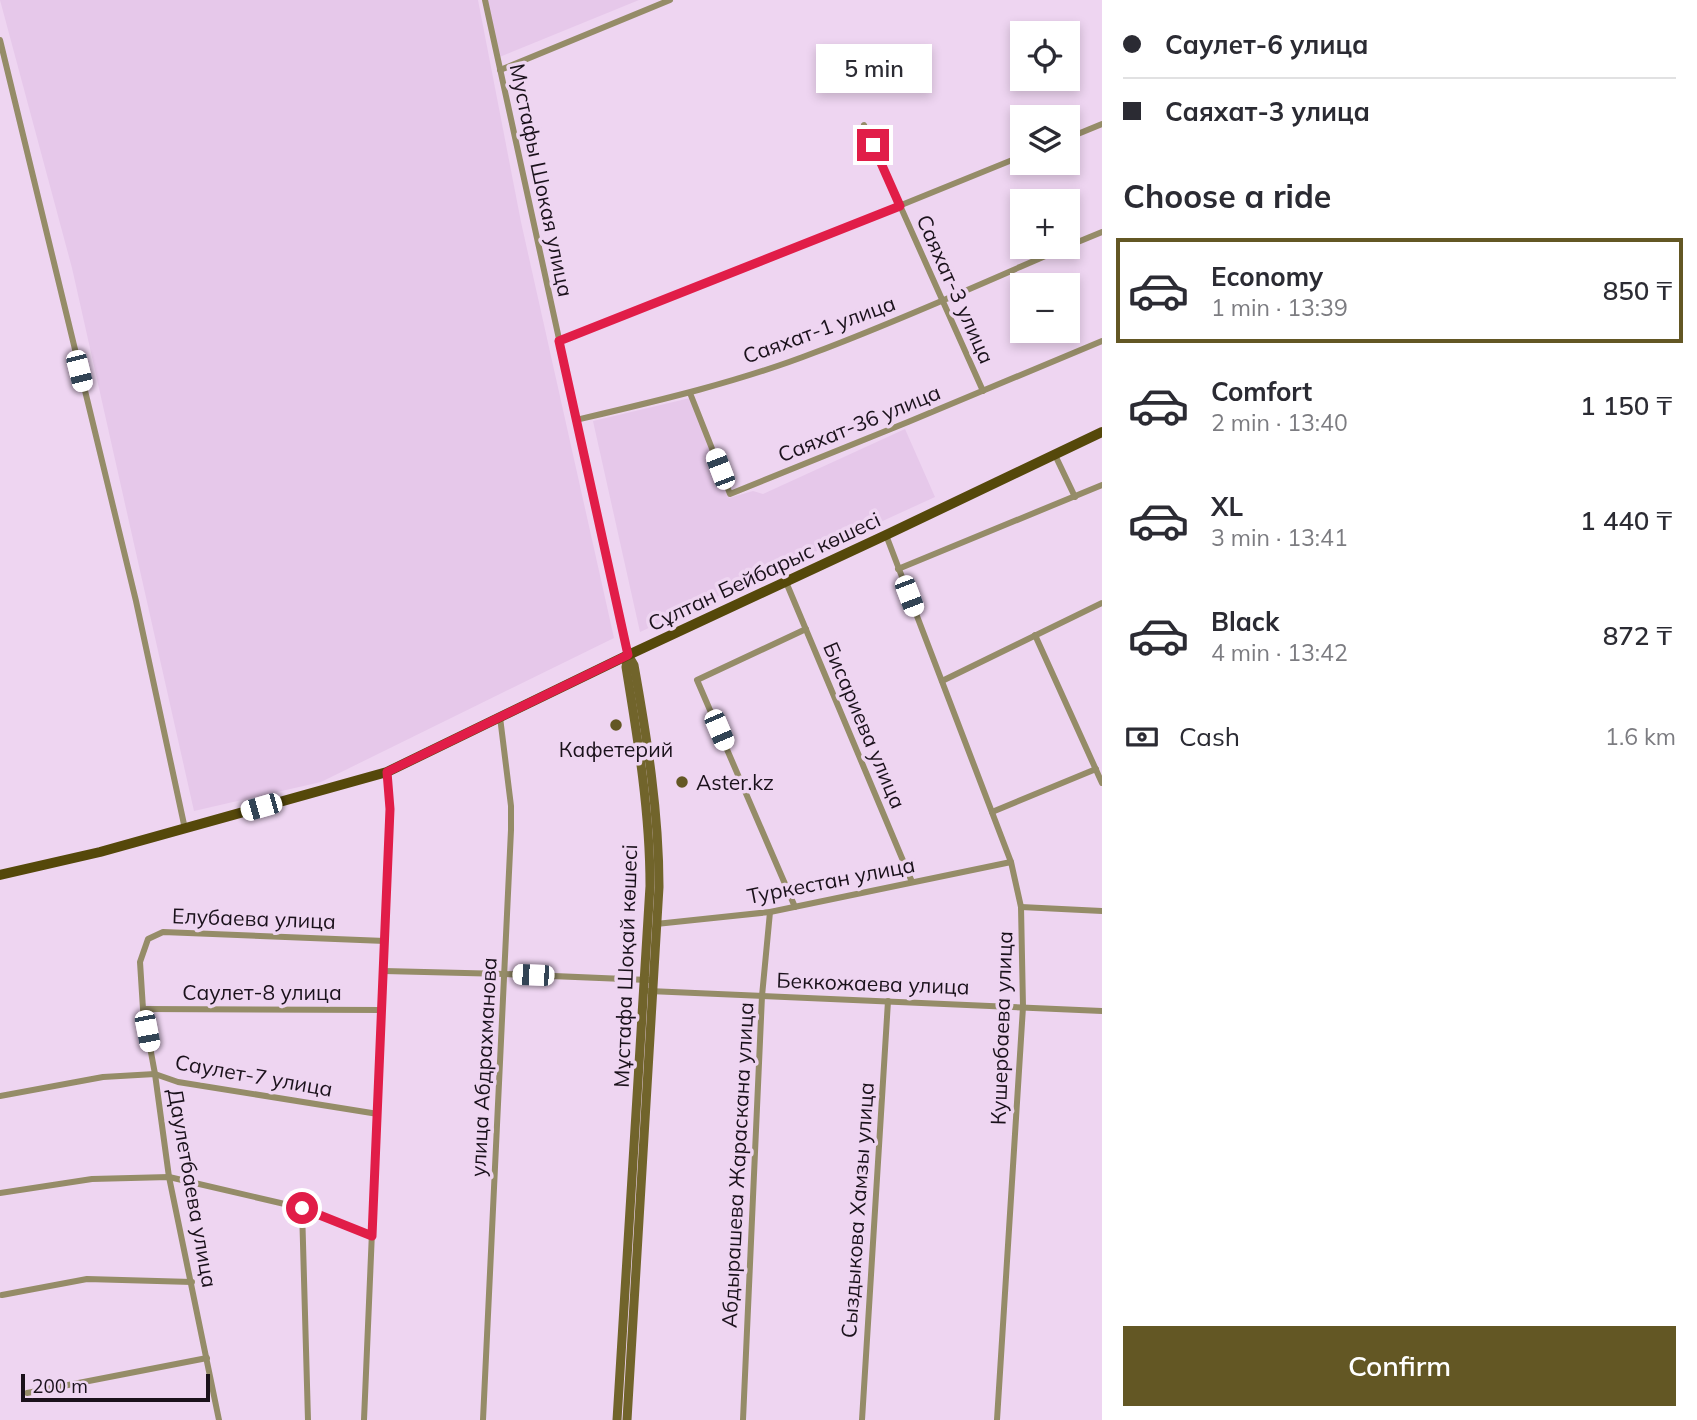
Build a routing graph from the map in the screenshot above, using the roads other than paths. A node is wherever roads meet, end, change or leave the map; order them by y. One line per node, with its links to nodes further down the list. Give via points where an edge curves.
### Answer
1 (485, 0): 4 (street, Мустафы Шокая улица)
2 (670, 0): 4 (street)
3 (0, 40): 36 (street, via 136,601)
4 (500, 70): 14 (street, Мустафы Шокая улица)
5 (1102, 124): 7 (street)
6 (864, 125): 9 (street, Саяхат-3 улица)
7 (1080, 133)
8 (1010, 161): 9 (street)
9 (900, 206): 13 (street, Саяхат-3 улица); 14 (street)
10 (1102, 232): 11 (street, Саяхат-1 улица)
11 (1080, 241)
12 (1038, 259): 13 (street, Саяхат-1 улица)
13 (943, 301): 16 (street, Саяхат-3 улица); 17 (street, Саяхат-1 улица, via 815,353)
14 (559, 341): 18 (street, Мустафы Шокая улица)
15 (1102, 341): 16 (street, Саяхат-36 улица)
16 (983, 391): 17 (street, Саяхат-36 улица, via 730,494)
17 (690, 393): 18 (street, Саяхат-1 улица)
18 (576, 420): 29 (street, Мустафы Шокая улица)
19 (1102, 432): 20 (main road, Сұлтан Бейбарыс көшесі)
20 (1055, 455): 22 (street); 23 (main road, Сұлтан Бейбарыс көшесі)
21 (1102, 485): 22 (street)
22 (1075, 497): 24 (street)
23 (886, 536): 24 (street, Кушербаева улица); 25 (main road, Сұлтан Бейбарыс көшесі)
24 (898, 569): 30 (street, Кушербаева улица)
25 (786, 582): 27 (street, Бисариева улица); 29 (main road, Сұлтан Бейбарыс көшесі)
26 (1102, 603): 28 (street)
27 (806, 629): 39 (street, Бисариева улица); 40 (street, via 698,680)
28 (1035, 635): 30 (street); 32 (street)
29 (628, 655): 31 (main road, Сұлтан Бейбарыс көшесі); 44 (street, Мұстафа Шоқай көшесі, via 634,665 649,753 659,862); 49 (street, Мұстафа Шоқай көшесі, via 650,863)
30 (942, 681): 35 (street, Кушербаева улица)
31 (500, 717): 33 (main road, Сұлтан Бейбарыс көшесі); 48 (street, улица Абдрахманова, via 511,806)
32 (1096, 769): 34 (street); 35 (street)
33 (387, 772): 36 (main road, Сұлтан Бейбарыс көшесі); 45 (street)
34 (1102, 783)
35 (992, 812): 37 (street, Кушербаева улица)
36 (185, 829): 38 (main road, Сұлтан Бейбарыс көшесі)
37 (1011, 862): 39 (street, Туркестан улица); 41 (street, Кушербаева улица)
38 (0, 875)
39 (912, 882): 40 (street, Туркестан улица)
40 (795, 907): 43 (street, Туркестан улица)
41 (1021, 907): 42 (street); 53 (street, Кушербаева улица)
42 (1102, 911)
43 (770, 912): 44 (street, Туркестан улица); 51 (street, Абдырашева Жараскана улица)
44 (656, 924): 49 (street, Мұстафа Шоқай көшесі)
45 (385, 941): 46 (street, Елубаева улица, via 163,932 148,939); 47 (street)
46 (139, 962): 54 (street, Даулетбаева улица)
47 (384, 971): 48 (street); 55 (street)
48 (505, 974): 49 (street); 71 (street, улица Абдрахманова)
49 (649, 980): 50 (street, Мұстафа Шоқай көшесі)
50 (648, 991): 51 (street, Беккожаева улица); 72 (street, Мұстафа Шоқай көшесі); 73 (street, Мұстафа Шоқай көшесі)
51 (762, 996): 52 (street, Беккожаева улица); 74 (street, Абдырашева Жараскана улица)
52 (888, 1001): 53 (street, Беккожаева улица); 75 (street, Сыздыкова Хамзы улица)
53 (1023, 1007): 56 (street, Беккожаева улица); 76 (street, Кушербаева улица)
54 (143, 1009): 55 (street, Саулет-8 улица); 57 (street, Даулетбаева улица)
55 (382, 1010): 59 (street)
56 (1102, 1011)
57 (155, 1074): 58 (street, Саулет-7 улица, via 103,1077); 59 (street, Саулет-7 улица, via 178,1082); 60 (street, Даулетбаева улица)
58 (0, 1096)
59 (378, 1114): 63 (street)
60 (169, 1177): 61 (street, via 92,1179); 62 (street); 64 (street, Даулетбаева улица)
61 (0, 1193)
62 (302, 1208): 63 (street); 69 (street)
63 (372, 1236): 70 (street)
64 (192, 1282): 65 (street, via 87,1279); 66 (street, Даулетбаева улица)
65 (2, 1296)
66 (207, 1358): 67 (street); 68 (street, Даулетбаева улица)
67 (27, 1393)
68 (219, 1420)
69 (309, 1420)
70 (364, 1420)
71 (483, 1420)
72 (617, 1420)
73 (627, 1420)
74 (743, 1420)
75 (862, 1420)
76 (997, 1420)

